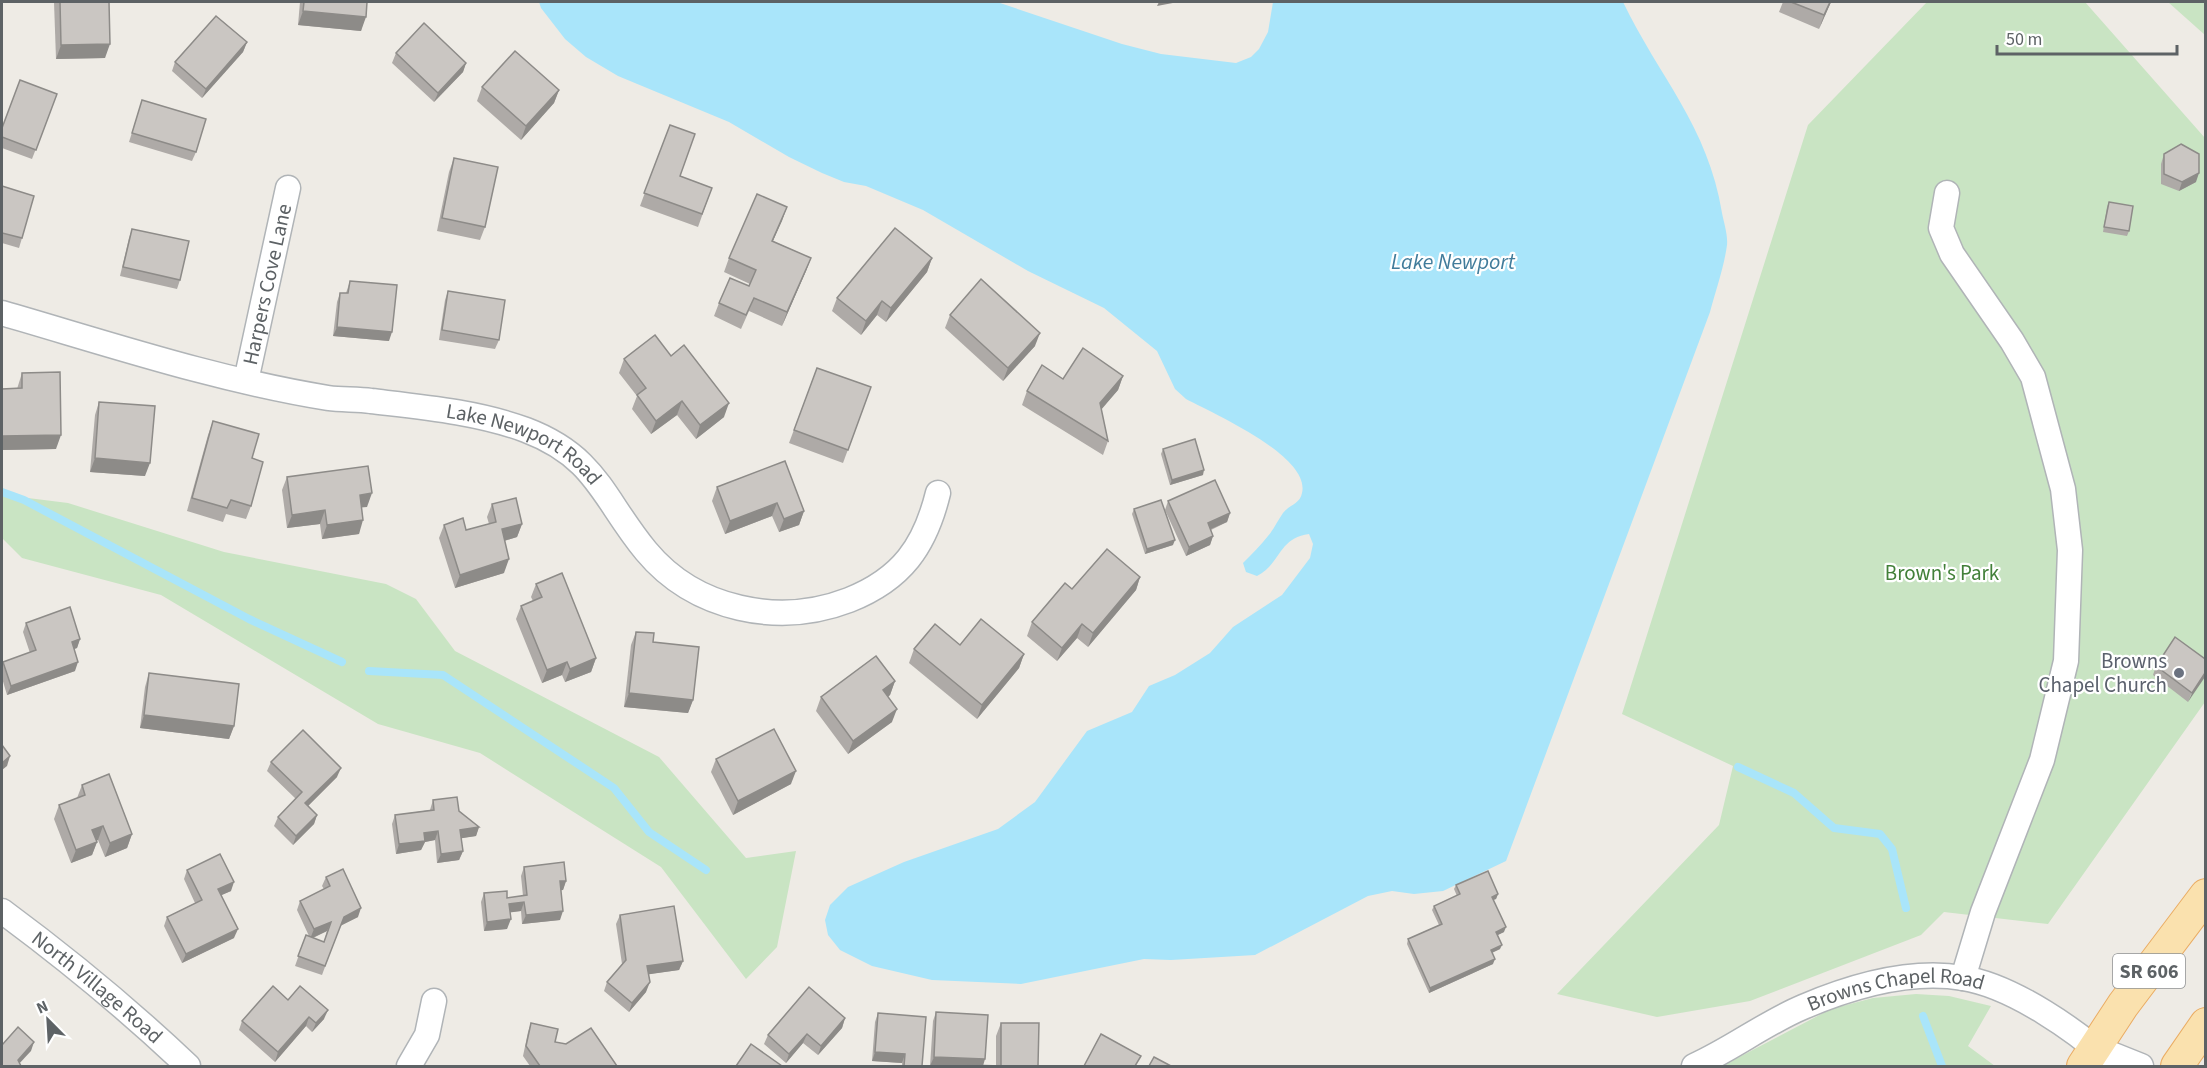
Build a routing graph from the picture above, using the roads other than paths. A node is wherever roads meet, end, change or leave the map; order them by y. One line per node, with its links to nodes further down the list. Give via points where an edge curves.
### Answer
1 (288, 188): 4 (street, Harpers Cove Lane)
2 (1947, 193): 8 (street, via 1941,228 1952,254 2033,377 2063,489 2070,550 2066,661 2042,760 1983,912)
3 (2, 312): 4 (street, Lake Newport Road)
4 (246, 381): 5 (street, Lake Newport Road, via 330,399 491,419 553,442 580,461 602,485 636,538 672,576 700,594 754,612 800,612 831,606 860,596 887,580 920,545)
5 (938, 493)
6 (2205, 895): 11 (main road, SR 606, via 2123,1005)
7 (2, 911): 12 (street, North Village Road, via 76,967)
8 (1963, 978): 11 (street, Browns Chapel Road, via 2020,999); 14 (street, Browns Chapel Road, via 1894,980 1851,989 1801,1008)
9 (434, 1001): 13 (street, via 427,1035)
10 (2205, 1024): 16 (main road)
11 (2098, 1060): 15 (street, Browns Chapel Road)
12 (188, 1066)
13 (409, 1066)
14 (1694, 1066)
15 (2141, 1066)
16 (2177, 1066)

